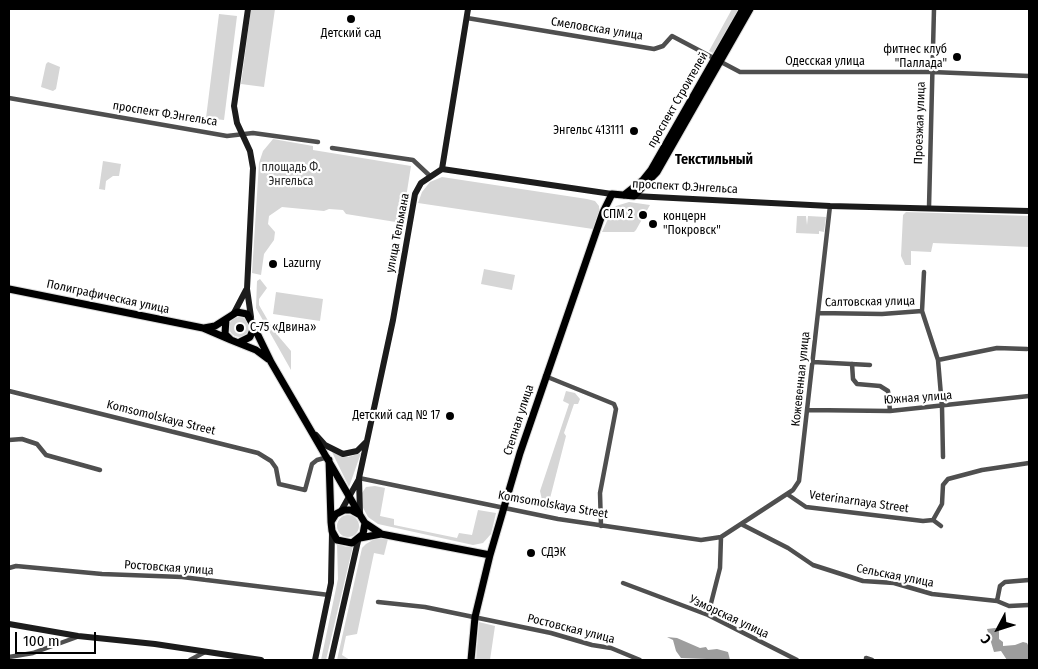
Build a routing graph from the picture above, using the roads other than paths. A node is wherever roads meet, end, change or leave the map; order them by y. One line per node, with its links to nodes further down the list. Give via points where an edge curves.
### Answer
1 (248, 9): 11 (street, via 234,106)
2 (468, 9): 6 (street)
3 (743, 9): 7 (main road, проспект Строителей)
4 (750, 9): 7 (main road, проспект Строителей)
5 (934, 9): 8 (street, Проезжая улица)
6 (467, 18): 7 (street, Смеловская улица, via 654,49 663,46 672,36); 14 (street)
7 (717, 60): 8 (street, Одесская улица, via 740,72); 17 (main road, проспект Строителей, via 651,170); 18 (main road, проспект Строителей, via 657,172)
8 (932, 72): 9 (street, Одесская улица); 20 (street, Проезжая улица)
9 (1029, 76)
10 (9, 98): 11 (street, проспект Ф.Энгельса, via 227,136)
11 (241, 133): 12 (street, проспект Ф.Энгельса); 24 (street, via 250,151 253,168)
12 (318, 142)
13 (332, 148): 15 (street, via 413,160)
14 (442, 169): 15 (street, улица Тельмана); 16 (street, проспект Ф.Энгельса)
15 (430, 176): 48 (street, улица Тельмана, via 415,194)
16 (612, 194): 17 (main road, проспект Ф.Энгельса); 40 (main road, Степная улица)
17 (624, 195): 18 (main road, проспект Ф.Энгельса)
18 (634, 196): 19 (street, проспект Ф.Энгельса)
19 (830, 206): 20 (street, проспект Ф.Энгельса); 27 (street, Кожевенная улица)
20 (929, 207): 21 (street, проспект Ф.Энгельса)
21 (1029, 211)
22 (924, 272): 25 (street)
23 (9, 289): 31 (main road, Полиграфическая улица)
24 (247, 289): 26 (street); 28 (street)
25 (922, 311): 27 (street, Салтовская улица); 35 (street)
26 (234, 313): 28 (main road, via 242,312); 29 (main road)
27 (818, 313): 37 (street, Кожевенная улица)
28 (251, 318): 30 (main road, Полиграфическая улица)
29 (226, 319): 31 (main road, via 215,326); 32 (main road, via 224,329)
30 (254, 327): 33 (main road, via 250,338); 36 (main road, Полиграфическая улица)
31 (203, 328): 32 (main road, Полиграфическая улица)
32 (231, 340): 33 (main road, Полиграфическая улица)
33 (240, 342): 36 (main road, Полиграфическая улица)
34 (1027, 349): 35 (street, via 997,348)
35 (938, 360): 43 (street)
36 (271, 362): 46 (main road, Полиграфическая улица)
37 (813, 362): 38 (street); 44 (street, Кожевенная улица)
38 (852, 364): 39 (street); 45 (street, via 853,379 857,384 888,390)
39 (870, 365)
40 (546, 376): 56 (main road, Степная улица); 62 (street, via 614,404 616,410 600,494)
41 (9, 391): 49 (street, Komsomolskaya Street, via 258,453 276,468 279,484 305,490 312,464)
42 (1029, 396): 43 (street, Южная улица)
43 (942, 407): 45 (street, Южная улица); 50 (street)
44 (807, 410): 45 (street, Южная улица); 54 (street, Кожевенная улица, via 799,481)
45 (890, 410)
46 (316, 436): 48 (street, via 325,445 344,454 357,451); 49 (main road, Полиграфическая улица)
47 (9, 440): 52 (street, via 22,439 37,444 46,455)
48 (366, 442): 53 (street, улица Тельмана)
49 (328, 457): 55 (main road, Полиграфическая улица); 64 (main road, Полиграфическая улица)
50 (943, 457)
51 (1029, 463): 59 (street, via 948,479 943,485 942,504)
52 (100, 470)
53 (359, 478): 55 (street, улица Тельмана); 56 (street, Komsomolskaya Street); 58 (street, улица Тельмана)
54 (786, 494): 59 (street, Veterinarnaya Street, via 806,507); 61 (street, Кожевенная улица)
55 (349, 495): 57 (street, улица Тельмана); 58 (main road, Полиграфическая улица)
56 (504, 508): 62 (street, Komsomolskaya Street); 68 (main road, Степная улица)
57 (341, 511): 58 (main road, via 351,510); 64 (main road, улица Тельмана, via 333,519)
58 (360, 515): 60 (main road, улица Тельмана)
59 (932, 520): 63 (street)
60 (365, 524): 65 (main road); 67 (main road)
61 (741, 524): 66 (street, Komsomolskaya Street); 73 (street, Сельская улица, via 813,565 863,581 894,583 932,594)
62 (601, 526): 66 (street, Komsomolskaya Street, via 701,540)
63 (941, 526)
64 (331, 529): 67 (main road, via 337,540 342,542 352,543); 72 (street, via 333,547)
65 (381, 534): 67 (main road); 68 (main road)
66 (721, 537): 76 (street, via 720,568)
67 (359, 539): 85 (street)
68 (490, 555): 77 (main road, Степная улица)
69 (9, 568): 72 (street, Ростовская улица, via 182,577)
70 (1029, 580): 73 (street, via 1005,582)
71 (623, 583): 76 (street, Узморская улица)
72 (328, 596): 84 (street)
73 (997, 601): 75 (street, Сельская улица, via 1010,606)
74 (378, 602): 77 (street, Ростовская улица)
75 (1029, 605)
76 (708, 615): 88 (street, Узморская улица)
77 (475, 617): 86 (main road, Степная улица); 87 (street, Ростовская улица, via 611,648)
78 (9, 624): 79 (street)
79 (78, 636): 80 (street); 81 (street, via 33,653)
80 (206, 651): 82 (street); 83 (street)
81 (9, 656)
82 (190, 660)
83 (261, 660)
84 (315, 660)
85 (331, 660)
86 (471, 660)
87 (640, 660)
88 (797, 660)
89 (866, 660): 90 (street)
90 (872, 660)

